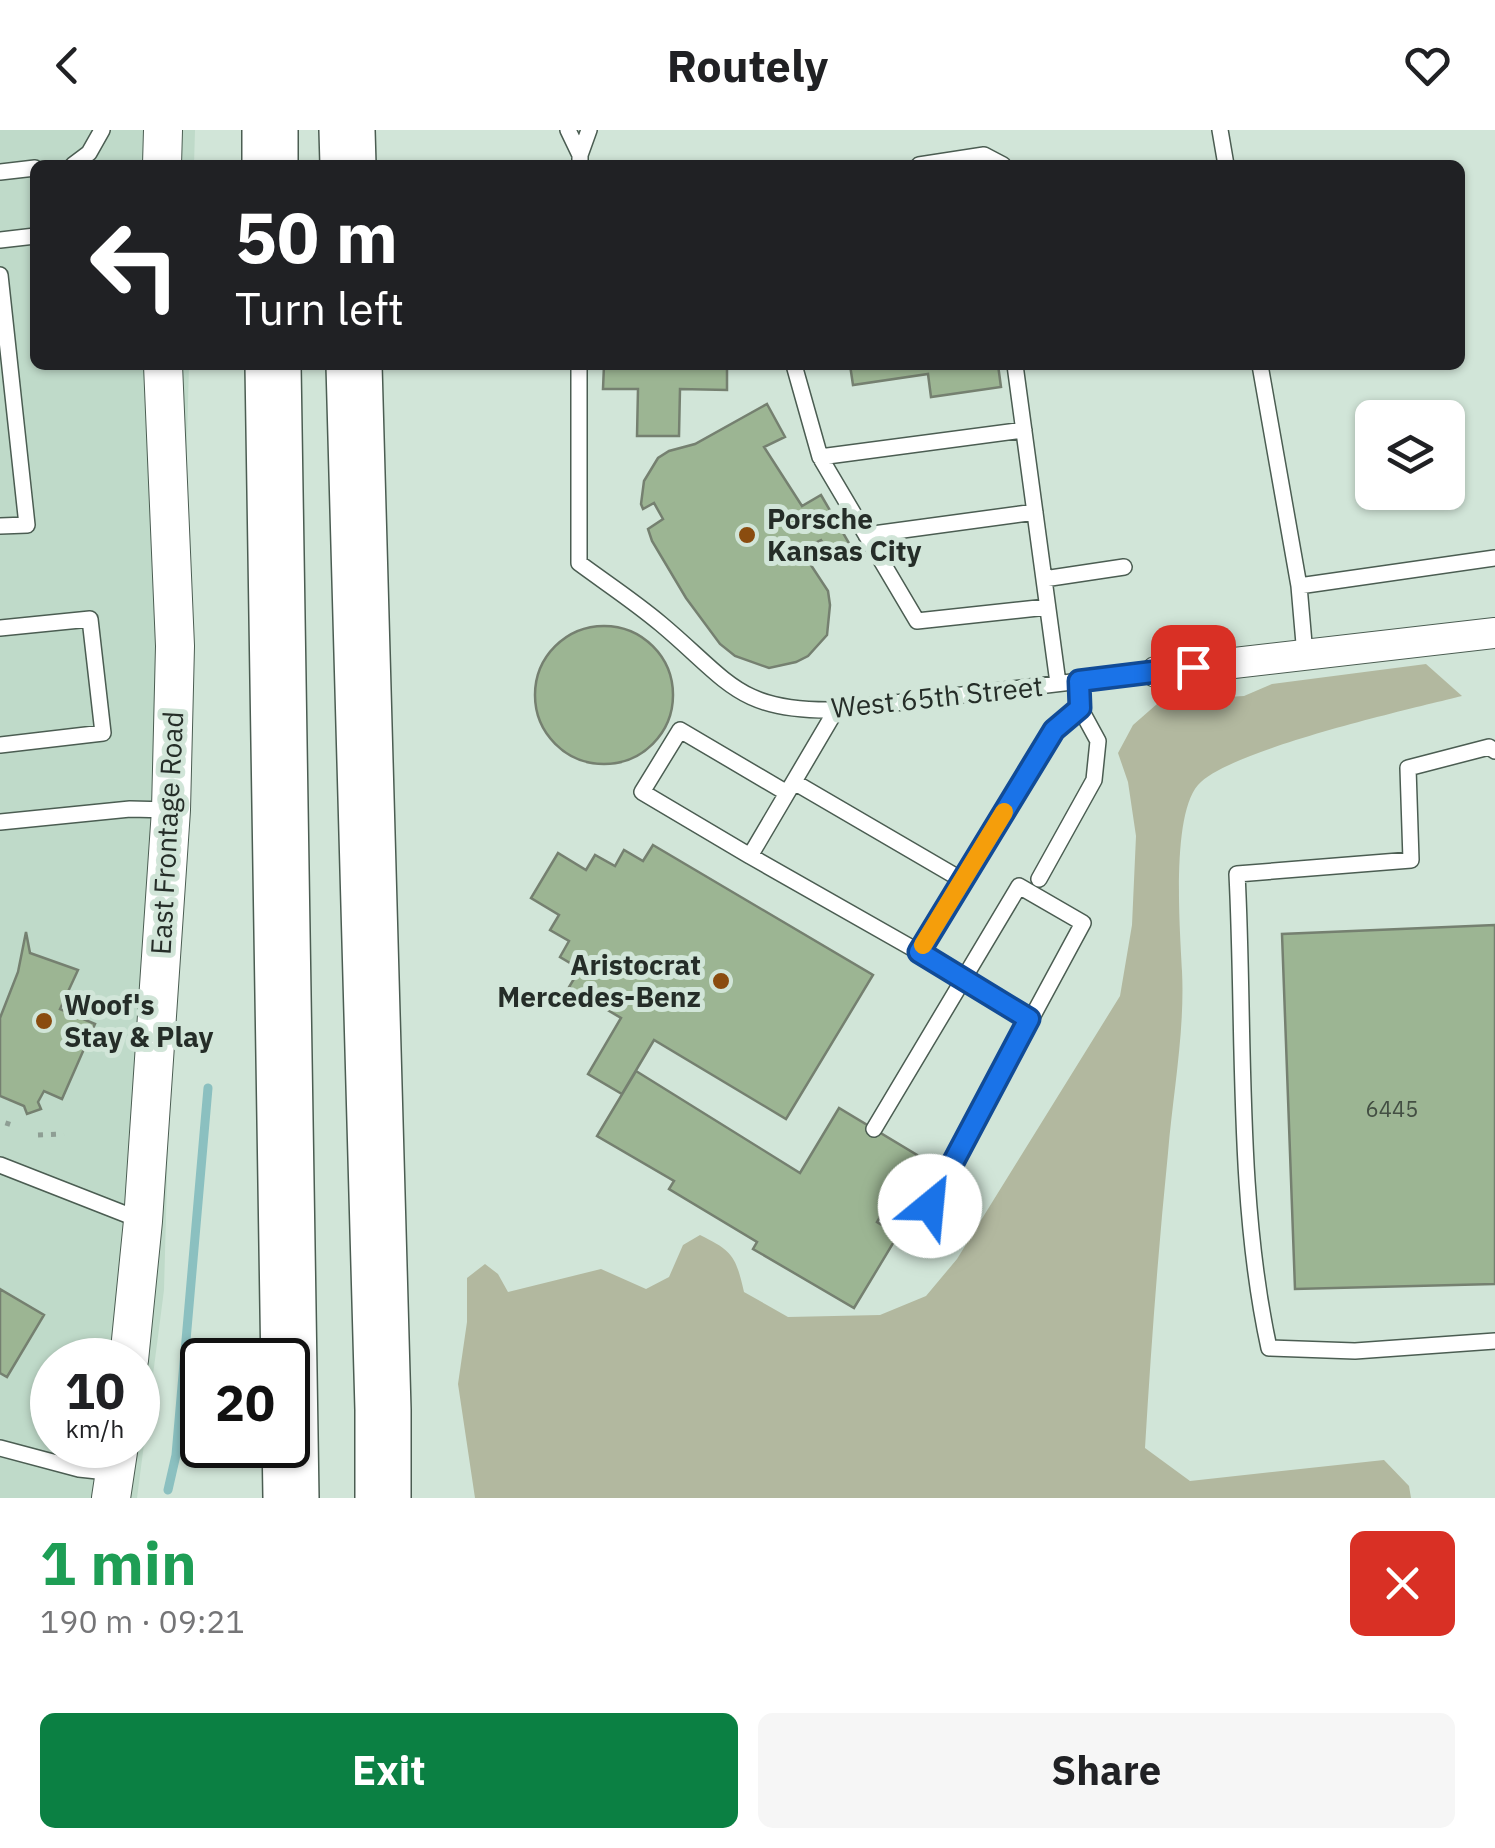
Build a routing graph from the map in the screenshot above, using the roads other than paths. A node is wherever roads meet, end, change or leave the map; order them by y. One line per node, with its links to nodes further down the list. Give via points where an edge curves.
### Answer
1 (102, 130): 8 (lane)
2 (163, 130): 9 (street)
3 (270, 130): 10 (highway)
4 (347, 130): 11 (highway)
5 (568, 130): 12 (lane)
6 (589, 130): 12 (lane)
7 (1220, 130): 15 (lane)
8 (78, 160)
9 (162, 160)
10 (270, 160)
11 (348, 160)
12 (580, 160)
13 (952, 160): 14 (lane)
14 (994, 160)
15 (1225, 160)
16 (30, 169): 17 (lane)
17 (0, 172)
18 (30, 237): 19 (lane)
19 (0, 240)
20 (0, 276): 31 (lane, via 27,524)
21 (163, 370): 49 (street, East Frontage Road, via 175,646)
22 (274, 370): 62 (highway)
23 (354, 370): 64 (highway)
24 (579, 370): 45 (lane, West 65th Street, via 578,563 662,625 733,690 795,711)
25 (795, 370): 29 (lane)
26 (1016, 370): 28 (lane)
27 (1261, 370): 36 (lane)
28 (1024, 430): 29 (lane); 30 (lane)
29 (820, 457): 32 (lane)
30 (1035, 512): 32 (lane); 35 (lane)
31 (0, 526)
32 (866, 535): 37 (lane, via 918,621)
33 (1495, 558): 36 (lane)
34 (1124, 567): 35 (lane)
35 (1044, 579): 37 (lane)
36 (1299, 586): 40 (lane)
37 (1048, 607): 43 (lane)
38 (0, 628): 46 (lane, via 90,619 103,733)
39 (1495, 634): 40 (street, West 65th Street)
40 (1305, 654): 41 (street, West 65th Street)
41 (1156, 672): 42 (lane, West 65th Street)
42 (1079, 681): 43 (lane, West 65th Street); 44 (lane)
43 (1058, 684): 45 (lane, West 65th Street)
44 (1080, 708): 52 (lane, via 1098,742 1094,780); 53 (lane, via 1054,730)
45 (836, 710): 48 (lane)
46 (0, 745)
47 (1495, 751): 63 (lane, via 1489,747 1408,768 1411,860 1237,874 1248,1200 1269,1348 1355,1351)
48 (790, 788): 51 (lane); 51 (lane, via 680,730 642,792); 53 (lane)
49 (171, 810): 50 (lane); 60 (street, East Frontage Road)
50 (0, 822)
51 (750, 856): 54 (lane)
52 (1038, 879)
53 (962, 880): 54 (lane)
54 (919, 952): 55 (lane)
55 (963, 979): 56 (lane); 56 (lane, via 1018,886 1083,923); 57 (lane)
56 (1029, 1019): 59 (lane, via 930,1206)
57 (874, 1129)
58 (0, 1165): 60 (lane)
59 (898, 1188)
60 (144, 1221): 61 (street, East Frontage Road)
61 (131, 1338)
62 (287, 1338)
63 (1495, 1341)
64 (383, 1410): 71 (highway); 72 (highway)
65 (0, 1448): 68 (lane)
66 (279, 1468): 69 (highway)
67 (290, 1468): 70 (highway)
68 (115, 1472)
69 (270, 1498)
70 (291, 1498)
71 (383, 1498)
72 (419, 1498)

